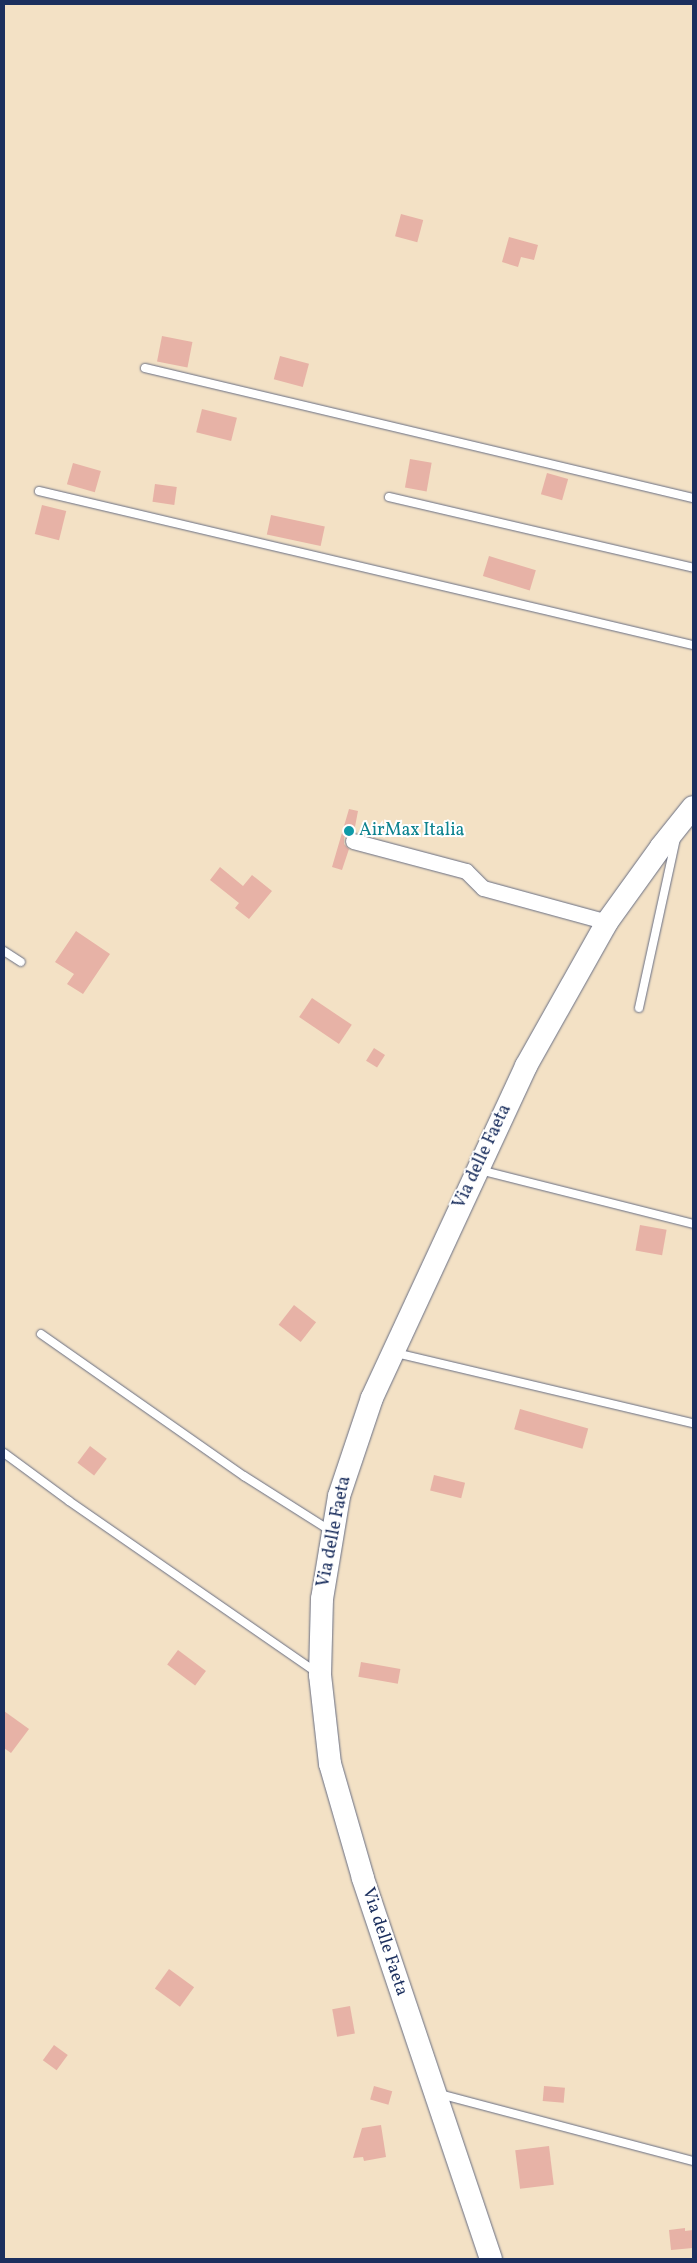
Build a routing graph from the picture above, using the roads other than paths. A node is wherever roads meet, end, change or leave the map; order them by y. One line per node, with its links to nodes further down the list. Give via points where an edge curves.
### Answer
1 (145, 368): 4 (lane)
2 (39, 491): 6 (lane)
3 (389, 497): 5 (lane)
4 (693, 498)
5 (693, 568)
6 (693, 645)
7 (686, 815): 9 (street, Via delle Faeta); 12 (lane)
8 (352, 841): 9 (street, via 466,872 482,888)
9 (607, 922): 13 (street, Via delle Faeta, via 526,1066)
10 (4, 951): 11 (lane)
11 (21, 962)
12 (639, 1008)
13 (478, 1169): 14 (lane); 16 (street, Via delle Faeta)
14 (693, 1224)
15 (41, 1334): 19 (lane, via 244,1476)
16 (393, 1352): 17 (lane); 19 (street, Via delle Faeta, via 372,1398 339,1496)
17 (693, 1423)
18 (4, 1453): 20 (lane)
19 (333, 1532): 20 (street, Via delle Faeta, via 322,1599)
20 (320, 1675): 21 (street, Via delle Faeta, via 330,1764 363,1878)
21 (435, 2093): 22 (lane); 23 (street, Via delle Faeta)
22 (693, 2161)
23 (491, 2259)

